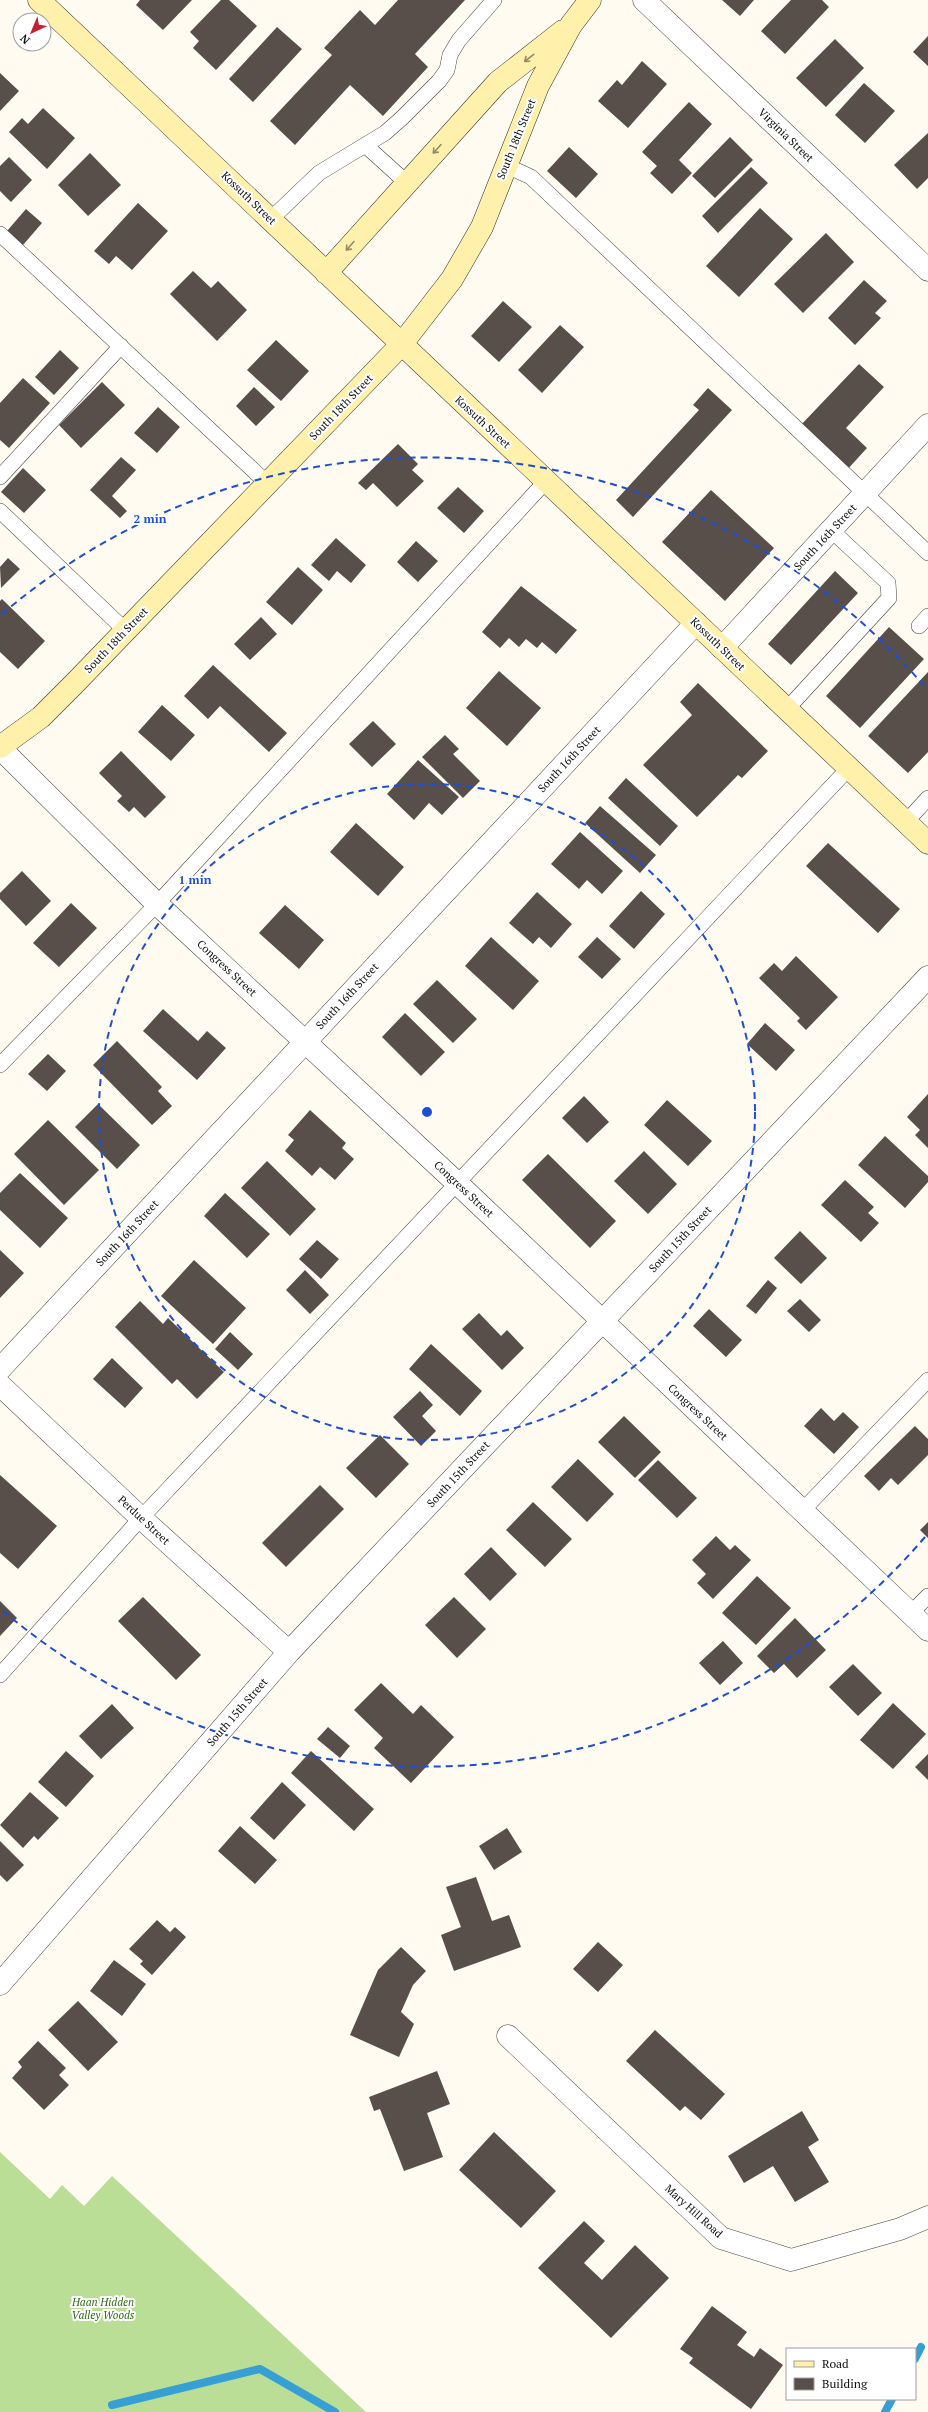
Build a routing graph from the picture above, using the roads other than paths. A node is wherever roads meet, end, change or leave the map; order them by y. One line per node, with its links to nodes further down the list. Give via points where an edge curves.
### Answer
1 (39, 0): 9 (main road, Kossuth Street)
2 (494, 0): 6 (lane, via 459,40 450,54 447,70 439,81 385,133)
3 (590, 0): 5 (main road, South 18th Street)
4 (644, 0): 11 (street, Virginia Street)
5 (571, 25): 7 (main road, South 18th Street, via 538,86); 8 (main road, one-way to 8, via 498,82)
6 (365, 145): 8 (lane); 9 (lane, via 319,173)
7 (504, 165): 13 (main road, South 18th Street, via 482,226 452,278); 19 (lane, via 531,177)
8 (407, 183): 12 (main road, one-way to 12)
9 (271, 219): 12 (main road, Kossuth Street)
10 (0, 234): 14 (lane)
11 (928, 270)
12 (326, 273): 13 (main road, Kossuth Street)
13 (401, 345): 17 (main road, Kossuth Street); 18 (main road, South 18th Street)
14 (120, 346): 16 (lane); 18 (lane)
15 (928, 425): 19 (street, South 16th Street)
16 (0, 477)
17 (546, 481): 23 (main road, Kossuth Street); 32 (lane)
18 (266, 483): 24 (main road, South 18th Street)
19 (865, 494): 21 (street, South 16th Street); 22 (lane)
20 (0, 511): 24 (lane)
21 (831, 530): 25 (street, South 16th Street); 26 (lane, via 888,582 889,598)
22 (928, 553)
23 (696, 623): 25 (main road, Kossuth Street); 34 (street, South 16th Street)
24 (125, 630): 27 (main road, South 18th Street, via 41,717)
25 (722, 648): 26 (main road, Kossuth Street)
26 (787, 709): 28 (main road, Kossuth Street)
27 (0, 747): 32 (street, Congress Street)
28 (849, 768): 30 (main road, Kossuth Street); 36 (lane)
29 (928, 798): 30 (lane)
30 (906, 822): 31 (main road, Kossuth Street)
31 (928, 843)
32 (157, 904): 34 (street, Congress Street); 35 (lane)
33 (928, 976): 37 (street, South 15th Street)
34 (305, 1040): 36 (street, Congress Street); 38 (street, South 16th Street)
35 (0, 1065)
36 (458, 1184): 37 (street, Congress Street); 42 (lane)
37 (602, 1322): 41 (street, Congress Street); 46 (street, South 15th Street)
38 (0, 1369)
39 (928, 1380): 41 (lane)
40 (0, 1385): 42 (street, Perdue Street)
41 (802, 1511): 44 (street, Congress Street)
42 (141, 1518): 46 (street, Perdue Street); 47 (lane)
43 (928, 1596): 44 (lane)
44 (911, 1613): 45 (street, Congress Street)
45 (928, 1630)
46 (289, 1652): 48 (street, South 15th Street)
47 (0, 1675)
48 (0, 1984)
49 (508, 2036): 50 (street, Mary Hill Road, via 722,2238 791,2260 900,2229)
50 (928, 2218)

